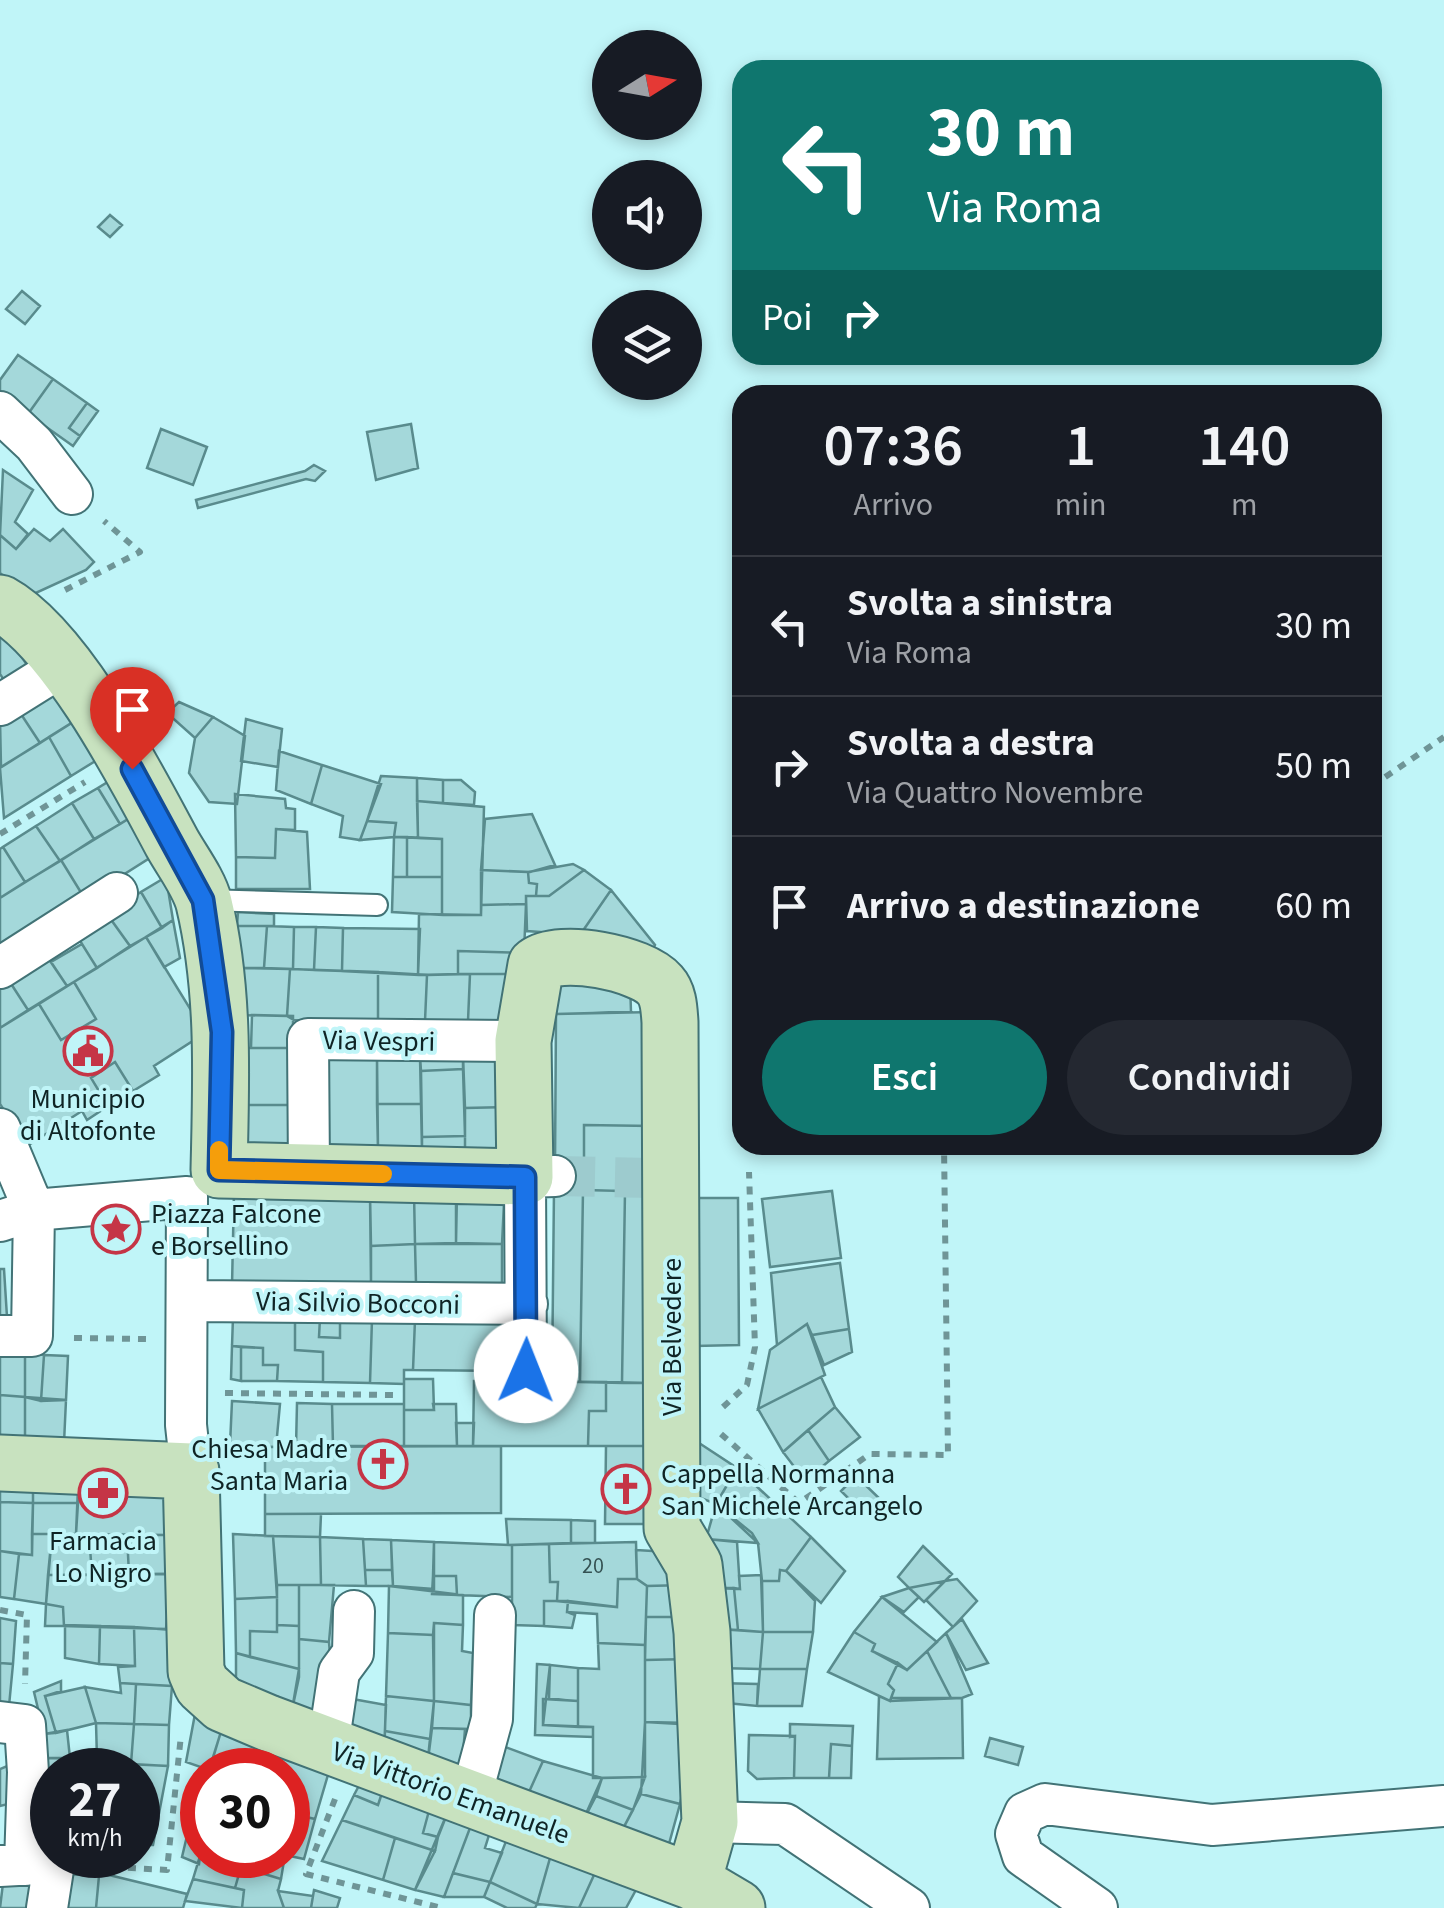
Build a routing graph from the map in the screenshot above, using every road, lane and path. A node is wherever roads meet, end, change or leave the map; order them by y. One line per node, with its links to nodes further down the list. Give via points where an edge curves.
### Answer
1 (0, 412): 2 (street)
2 (72, 494): 3 (path, via 140,552)
3 (9, 608): 4 (main road)
4 (64, 665): 5 (street); 11 (main road, via 132,769)
5 (0, 705)
6 (1444, 737): 8 (path)
7 (92, 778): 9 (path)
8 (1382, 779)
9 (0, 834)
10 (117, 893): 13 (street)
11 (203, 900): 12 (lane); 20 (main road, via 222,1032)
12 (377, 905)
13 (0, 968)
14 (523, 1041): 17 (street, Via Vespri, via 308,1039); 19 (main road); 41 (main road, Via Belvedere, via 530,977 536,965 554,957 577,955 649,975 665,991 670,1022 660,1179 672,1528 694,1565)
15 (0, 1129): 21 (street)
16 (944, 1155): 29 (path, via 948,1455 870,1454 799,1503)
17 (309, 1172): 19 (main road); 20 (main road)
18 (749, 1172): 29 (path, via 756,1346 747,1385 723,1406)
19 (540, 1176): 23 (street)
20 (203, 1184): 21 (street); 22 (street)
21 (17, 1215): 24 (street)
22 (190, 1301): 23 (street, Via Silvio Bocconi); 25 (street)
23 (527, 1304): 26 (street)
24 (12, 1336): 25 (path)
25 (188, 1342): 27 (street)
26 (526, 1371)
27 (186, 1394): 28 (path); 32 (street)
28 (394, 1394)
29 (720, 1433): 30 (path)
30 (719, 1444)
31 (0, 1463): 32 (main road)
32 (191, 1470): 36 (main road, via 195,1649)
33 (0, 1610): 37 (path, via 28,1615)
34 (354, 1610): 38 (street, via 353,1654 339,1672)
35 (495, 1615): 39 (street, via 492,1719)
36 (202, 1684): 38 (main road, Via Vittorio Emanuele, via 223,1704); 42 (path, via 183,1714 167,1870)
37 (12, 1723): 42 (street, via 28,1772)
38 (340, 1751): 39 (main road, Via Vittorio Emanuele); 45 (path, via 306,1874)
39 (470, 1800): 43 (main road, Via Vittorio Emanuele)
40 (1444, 1806): 47 (street, via 1212,1825 1034,1806 1016,1834 1023,1856)
41 (710, 1822): 43 (main road, Via Belvedere); 46 (street, via 785,1824)
42 (26, 1865): 44 (street)
43 (715, 1895)
44 (48, 1908)
45 (442, 1908)
46 (909, 1908)
47 (1097, 1908)

